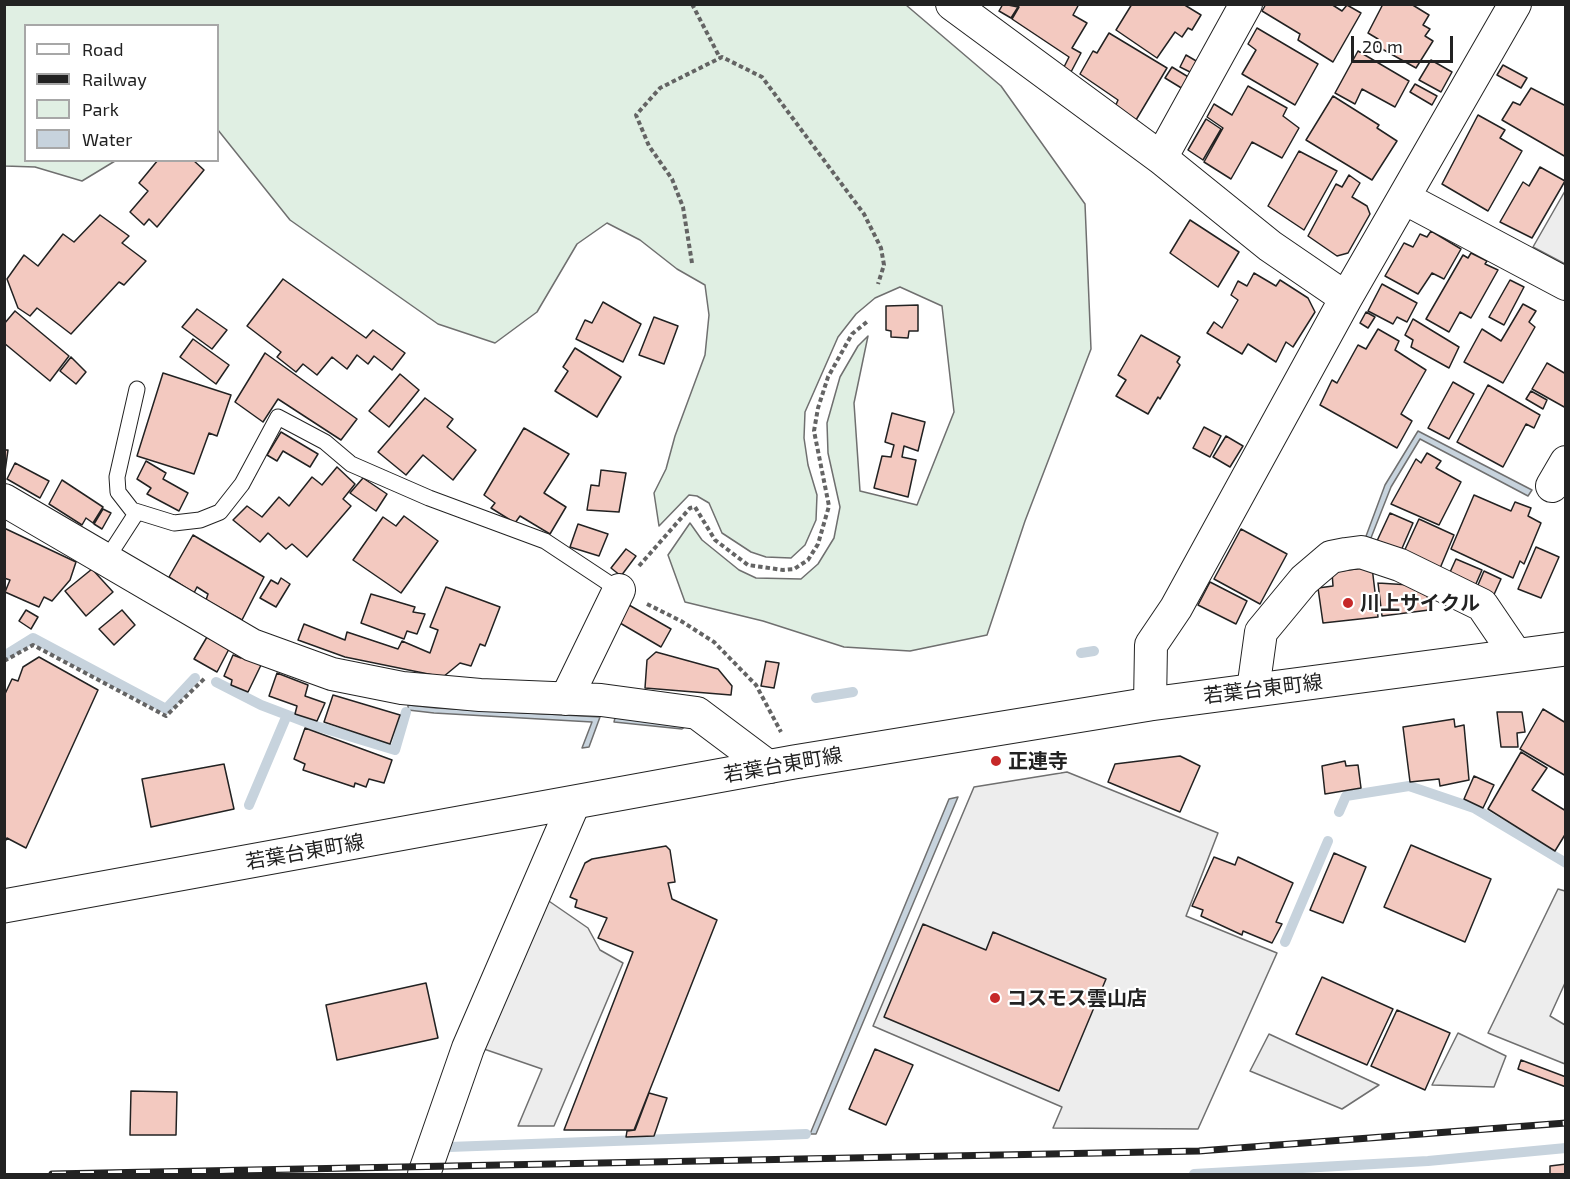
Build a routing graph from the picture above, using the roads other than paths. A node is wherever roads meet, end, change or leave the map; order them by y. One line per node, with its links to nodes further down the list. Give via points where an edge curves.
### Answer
1 (1246, 4): 4 (street)
2 (1515, 4): 5 (street)
3 (968, 10): 4 (street)
4 (1161, 159): 7 (street, via 1270,246)
5 (1406, 199): 6 (street); 7 (street)
6 (1566, 284)
7 (1346, 298): 17 (street, via 1152,645)
8 (137, 389): 10 (lane, via 117,477 118,492)
9 (4, 500): 11 (street)
10 (137, 512): 11 (lane); 12 (lane, via 174,523 200,520 220,512 242,484 278,417 325,442 359,468 545,541)
11 (106, 560): 16 (street, via 252,645 332,674 402,688)
12 (619, 590): 16 (street)
13 (1566, 649): 14 (main road, 若葉台東町線)
14 (1516, 656): 15 (main road, 若葉台東町線); 15 (street, via 1482,605 1400,565 1361,552 1331,557 1304,580 1261,632)
15 (1253, 690): 17 (main road, 若葉台東町線)
16 (566, 699): 18 (street, via 697,713)
17 (1150, 704): 18 (main road, 若葉台東町線)
18 (782, 765): 19 (main road, 若葉台東町線)
19 (574, 803): 20 (main road, 若葉台東町線); 21 (street, via 468,1048)
20 (4, 906)
21 (424, 1174)

